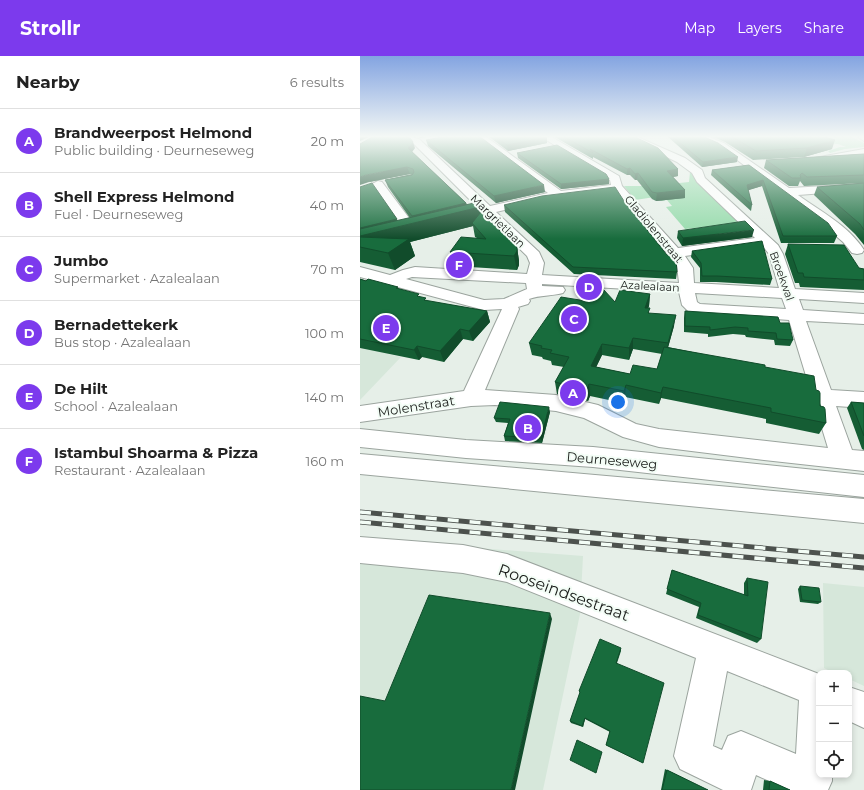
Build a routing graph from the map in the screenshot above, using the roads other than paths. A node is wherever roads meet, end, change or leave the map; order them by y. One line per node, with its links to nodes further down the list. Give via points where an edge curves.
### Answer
1 (446, 170): 11 (street, Margrietlaan)
2 (526, 170): 10 (street)
3 (602, 170): 8 (street, Gladiolenstraat, via 615,178)
4 (702, 170): 18 (street, Broekwal, via 697,174 701,180 739,224)
5 (763, 170): 9 (street)
6 (391, 182): 14 (street, via 372,186)
7 (864, 187): 9 (street)
8 (617, 188): 10 (street); 17 (street, Gladiolenstraat)
9 (787, 192): 20 (street)
10 (557, 194): 11 (street)
11 (487, 210): 12 (street); 24 (street, Margrietlaan, via 534,255 537,263)
12 (441, 222)
13 (425, 225): 14 (street)
14 (410, 229): 15 (street)
15 (396, 232)
16 (673, 233): 17 (street)
17 (658, 235): 21 (street, Gladiolenstraat)
18 (775, 246): 21 (street); 28 (street, Broekwal)
19 (839, 249): 20 (street)
20 (861, 250)
21 (674, 253): 25 (street, Gladiolenstraat, via 686,268)
22 (360, 272): 23 (street)
23 (390, 281): 24 (street, Azalealaan, via 415,272); 27 (street, via 484,305)
24 (535, 285): 25 (street, Azalealaan, via 558,290); 27 (street, via 518,302)
25 (687, 293): 28 (street, Azalealaan, via 690,305 696,309)
26 (864, 298): 28 (street, Azalealaan)
27 (508, 304): 32 (street, via 511,309)
28 (792, 304): 29 (street, Azalealaan); 30 (street, Azalealaan); 31 (street, Broekwal)
29 (864, 308)
30 (864, 319)
31 (823, 397): 33 (street); 36 (street, Broekwal)
32 (471, 398): 34 (street, Molenstraat); 36 (street, Deurneseweg, via 495,397 556,403 590,411 631,430 659,438)
33 (864, 400)
34 (360, 414)
35 (360, 438): 38 (street, Deurneseweg, via 593,457)
36 (853, 460)
37 (360, 464): 39 (street, Deurneseweg)
38 (864, 486)
39 (864, 511)
40 (360, 550): 41 (street, Rooseindsestraat, via 463,559 507,568)
41 (714, 650): 42 (street, Rooseindsestraat); 44 (street, via 693,756 737,777 741,749 813,781)
42 (816, 690)
43 (852, 705): 45 (street, Rooseindsestraat)
44 (826, 706)
45 (864, 710)

